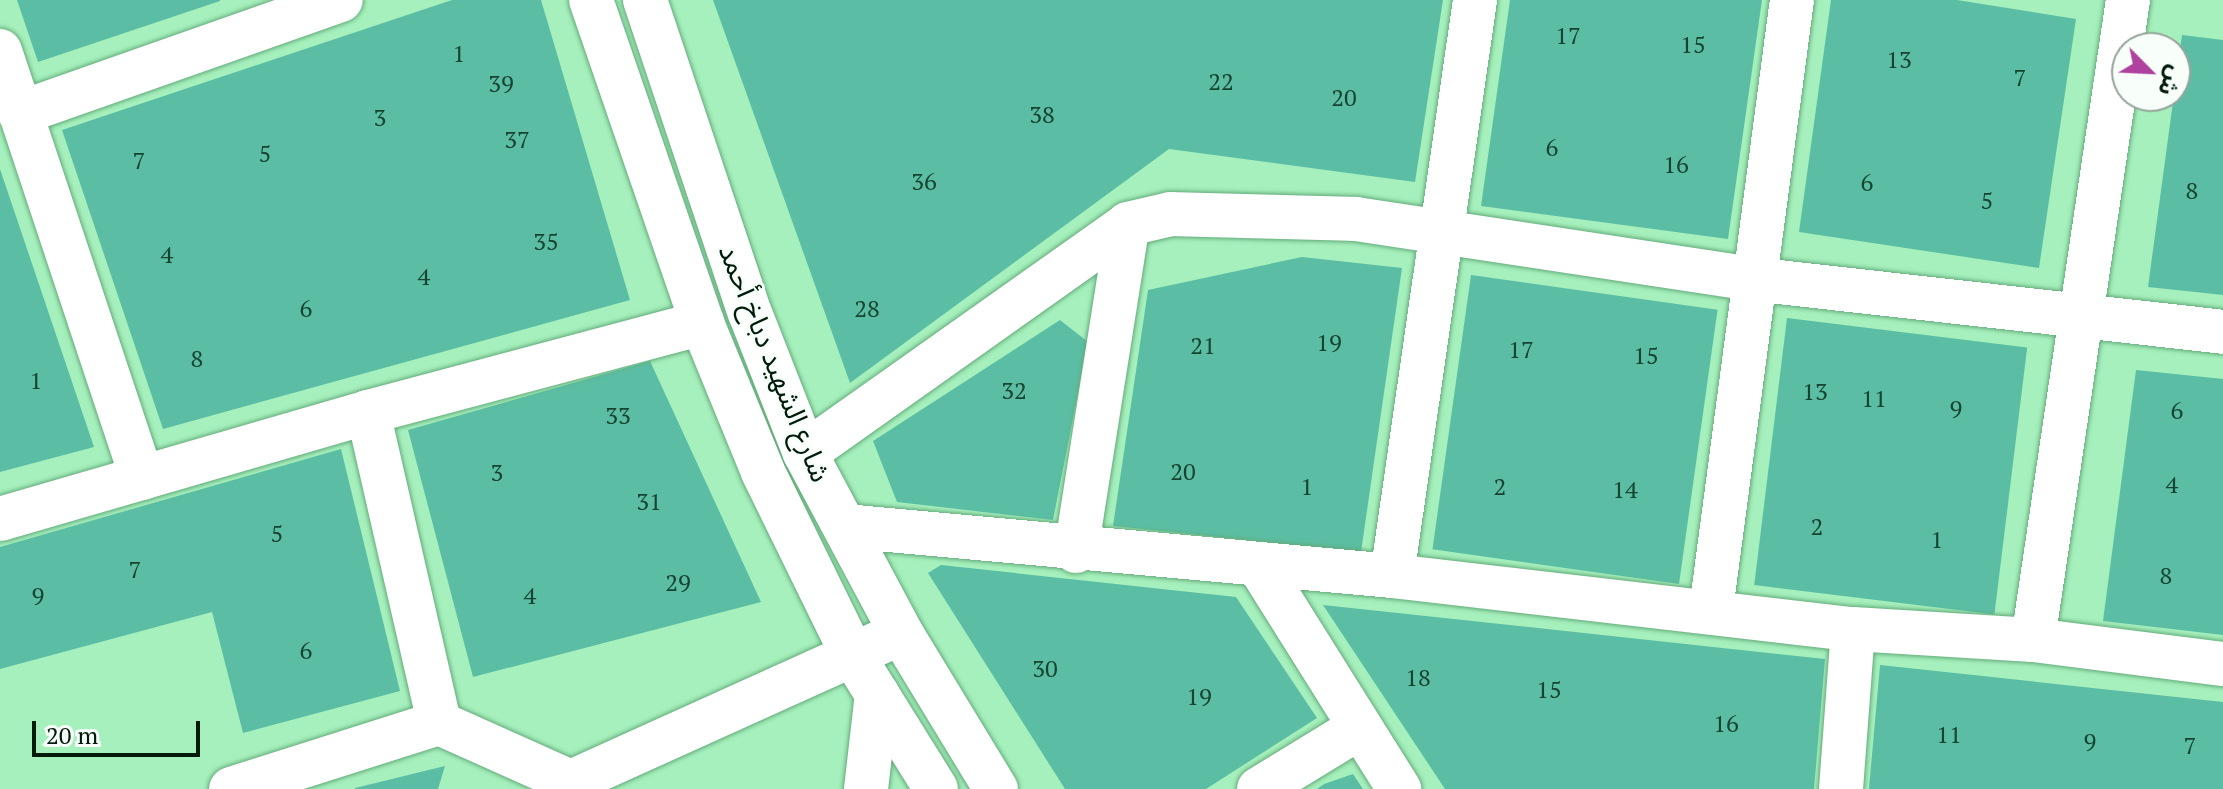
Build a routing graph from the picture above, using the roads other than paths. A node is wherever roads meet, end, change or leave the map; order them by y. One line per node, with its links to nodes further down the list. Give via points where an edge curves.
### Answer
1 (341, 0): 8 (street)
2 (591, 0): 13 (street, شارع الشهيد دباخ أحمد)
3 (645, 0): 16 (street, شارع الشهيد دباخ أحمد, via 750,313)
4 (1475, 0): 10 (street)
5 (1792, 0): 11 (street)
6 (2128, 0): 12 (street)
7 (0, 51): 8 (street)
8 (20, 113): 17 (street)
9 (1128, 224): 10 (street, via 1171,214 1218,215 1356,219); 16 (street); 20 (street)
10 (1442, 231): 11 (street); 22 (street)
11 (1752, 279): 12 (street); 23 (street)
12 (2079, 315): 14 (street); 26 (street)
13 (702, 323): 15 (street); 27 (street, شارع الشهيد دباخ أحمد, via 763,472)
14 (2223, 332)
15 (368, 412): 17 (street); 30 (street)
16 (805, 453): 19 (street, شارع الشهيد دباخ أحمد)
17 (142, 478): 18 (street)
18 (0, 519)
19 (845, 526): 20 (street); 25 (street, شارع الشهيد دباخ أحمد)
20 (1076, 551): 21 (street)
21 (1258, 564): 22 (street); 31 (street)
22 (1392, 576): 23 (street)
23 (1711, 610): 24 (street)
24 (1853, 629): 26 (street); 39 (street)
25 (901, 633): 27 (street); 36 (street, شارع الشهيد دباخ أحمد)
26 (2033, 640): 28 (street)
27 (852, 654): 29 (street, شارع الشهيد دباخ أحمد); 32 (street)
28 (2223, 664)
29 (877, 694): 34 (street); 35 (street, شارع الشهيد دباخ أحمد)
30 (439, 723): 32 (street); 33 (street)
31 (1359, 728): 37 (street); 38 (street)
32 (568, 785)
33 (231, 789)
34 (866, 789)
35 (936, 789)
36 (996, 789)
37 (1259, 789)
38 (1399, 789)
39 (1841, 789)

